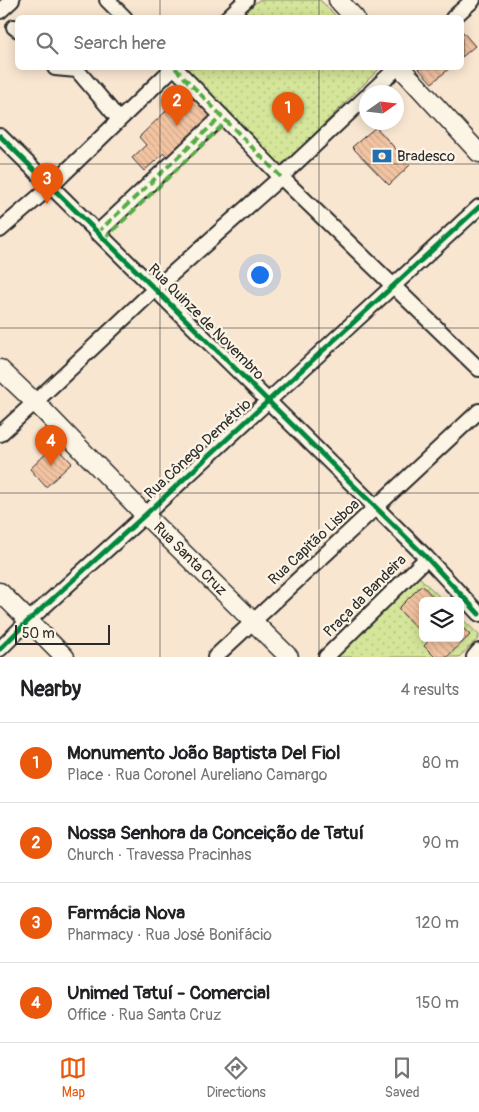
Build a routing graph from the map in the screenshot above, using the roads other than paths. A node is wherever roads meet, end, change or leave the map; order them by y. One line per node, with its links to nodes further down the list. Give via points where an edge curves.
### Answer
1 (12, 0): 6 (street)
2 (108, 0): 7 (street)
3 (246, 0): 8 (street)
4 (338, 0): 9 (main road)
5 (473, 0): 10 (street)
6 (0, 11)
7 (122, 15)
8 (230, 15)
9 (351, 15)
10 (456, 15)
11 (78, 70): 19 (street)
12 (172, 70): 19 (street)
13 (176, 70): 18 (street)
14 (395, 70): 16 (street)
15 (404, 70): 21 (main road)
16 (379, 85)
17 (359, 104): 22 (street)
18 (224, 118): 22 (street); 26 (street)
19 (118, 120): 23 (street)
20 (0, 136): 23 (street, Rua Quinze de Novembro)
21 (479, 153)
22 (281, 177): 27 (street); 28 (street)
23 (50, 187): 25 (street); 26 (street, Rua Quinze de Novembro)
24 (479, 207): 27 (street, Rua Cônego Demétrio)
25 (0, 230)
26 (101, 236): 28 (street, Rua Quinze de Novembro)
27 (394, 286): 30 (street); 31 (street, Rua Cônego Demétrio)
28 (155, 289): 31 (street, Rua Quinze de Novembro); 32 (street)
29 (0, 369): 32 (main road, Rua Santa Cruz)
30 (479, 369)
31 (268, 400): 35 (street, Rua Quinze de Novembro); 36 (street, Rua Cônego Demétrio)
32 (35, 402): 34 (street); 36 (main road, Rua Santa Cruz)
33 (479, 411): 35 (street, Rua Capitão Lisboa)
34 (0, 434)
35 (376, 507): 37 (street, Rua Quinze de Novembro); 41 (street, Rua Capitão Lisboa)
36 (145, 516): 40 (street, Rua Cônego Demétrio); 41 (main road, Rua Santa Cruz)
37 (427, 558): 39 (street, Rua Quinze de Novembro); 47 (street, Praça da Bandeira)
38 (0, 592): 40 (main road)
39 (478, 615)
40 (29, 620): 42 (street, Rua Cônego Demétrio); 44 (main road)
41 (253, 621): 45 (street, Rua Capitão Lisboa); 46 (main road, Rua Santa Cruz)
42 (0, 649)
43 (479, 651): 48 (street)
44 (65, 657)
45 (215, 657)
46 (289, 657)
47 (326, 657)
48 (474, 657)

